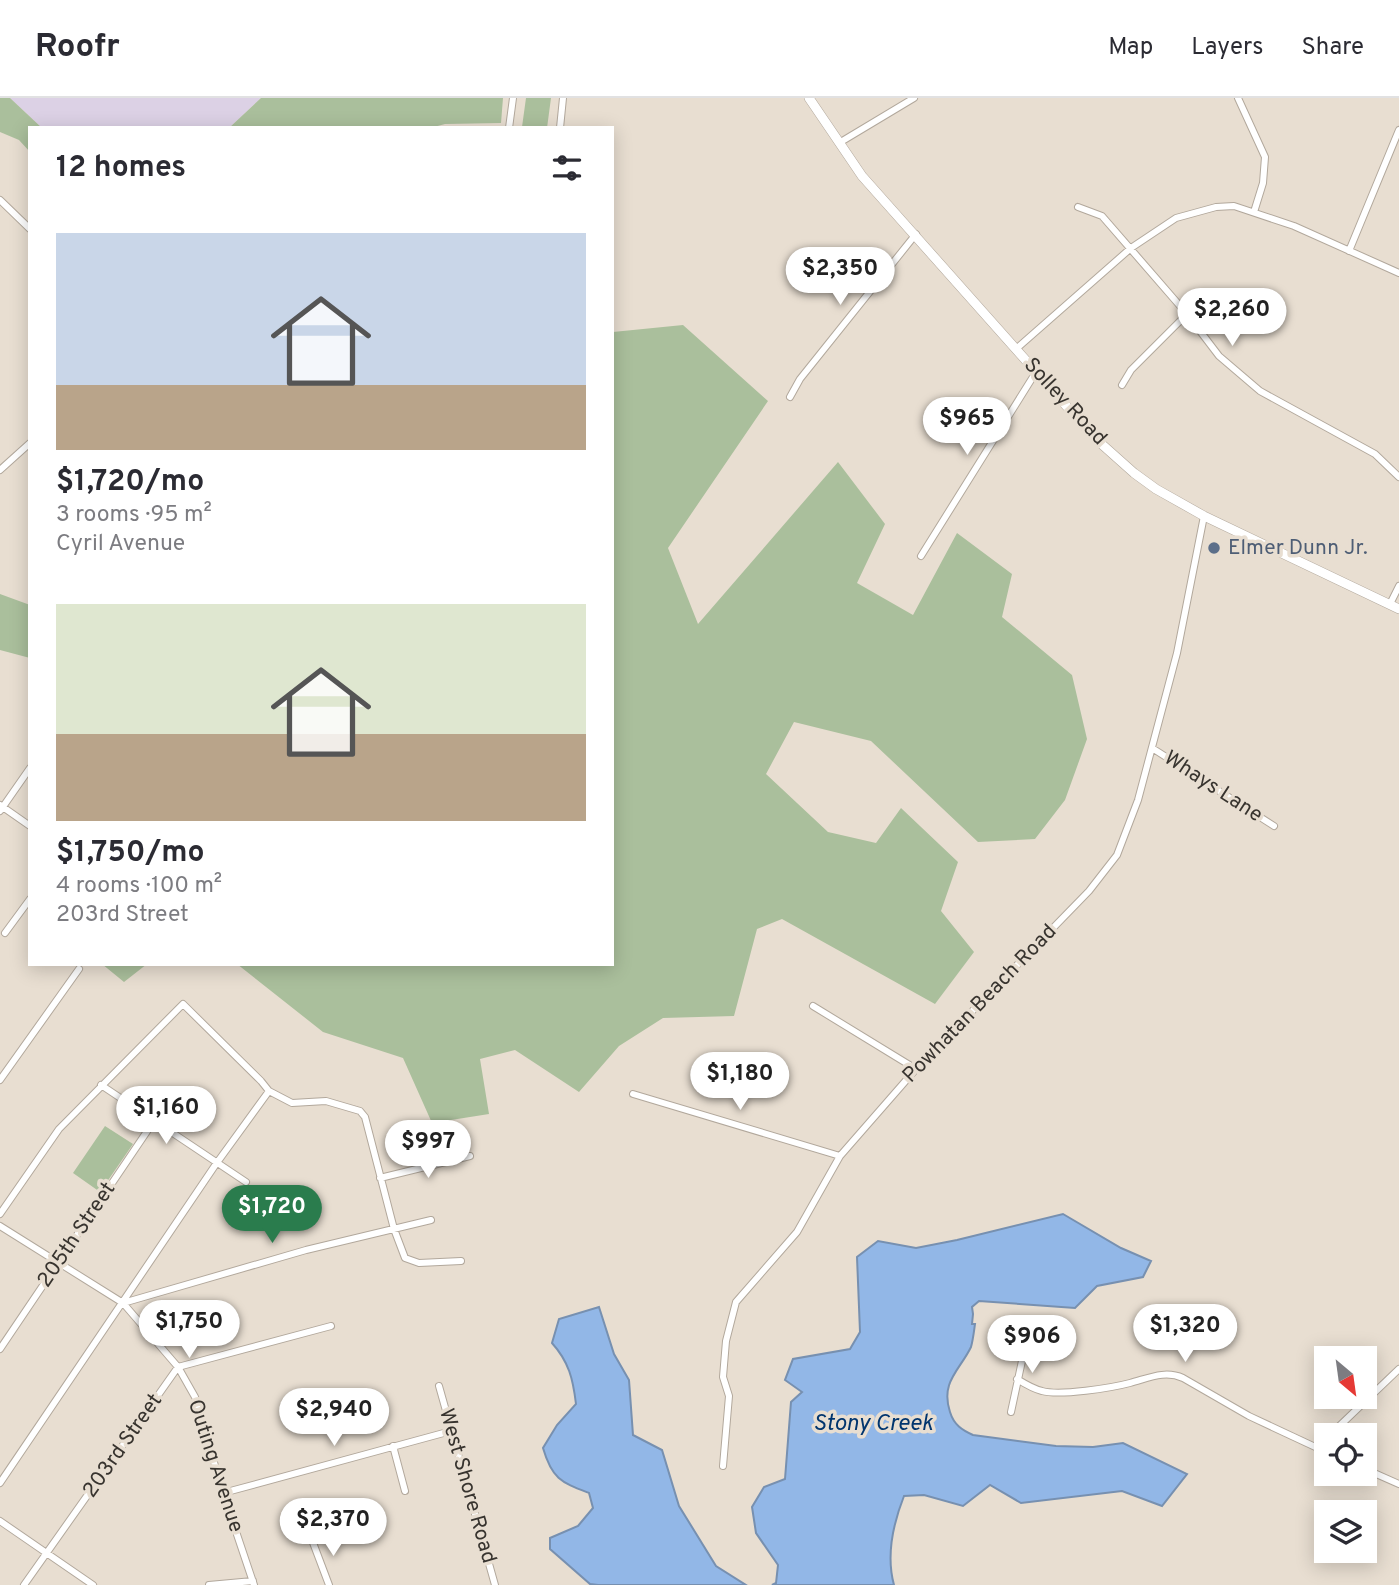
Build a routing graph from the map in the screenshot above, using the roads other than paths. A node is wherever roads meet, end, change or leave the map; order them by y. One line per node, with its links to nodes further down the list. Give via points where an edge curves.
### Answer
1 (513, 98): 6 (street)
2 (563, 98): 7 (street)
3 (809, 98): 9 (main road, Solley Road)
4 (914, 98): 9 (street)
5 (1238, 98): 12 (street, via 1265,157)
6 (509, 126)
7 (561, 126)
8 (1399, 130): 16 (street)
9 (839, 144): 14 (main road, Solley Road)
10 (0, 200): 13 (street)
11 (1078, 208): 15 (street, via 1102,216)
12 (1254, 212): 15 (street, via 1234,206 1195,212 1176,218); 16 (street)
13 (28, 227)
14 (916, 234): 19 (main road, Solley Road); 22 (street)
15 (1130, 248): 18 (street); 19 (street)
16 (1349, 251): 17 (street)
17 (1399, 273)
18 (1187, 314): 21 (street); 25 (street, via 1219,356 1260,391 1375,454)
19 (1016, 349): 20 (main road, Solley Road)
20 (1036, 372): 26 (main road, Solley Road, via 1097,440 1134,473); 27 (street)
21 (1122, 385)
22 (790, 397)
23 (28, 445): 24 (street)
24 (0, 470)
25 (1399, 477)
26 (1204, 516): 29 (main road, Solley Road); 30 (street, Powhatan Beach Road, via 1177,653)
27 (921, 556)
28 (1399, 586): 29 (street)
29 (1394, 606)
30 (1152, 748): 34 (street, Whays Lane); 39 (street, Powhatan Beach Road, via 1124,842 1109,867)
31 (28, 771): 32 (street)
32 (1, 808): 33 (street)
33 (28, 825)
34 (1274, 826)
35 (28, 903): 36 (street)
36 (5, 933)
37 (79, 969): 40 (street)
38 (813, 1006): 39 (street)
39 (916, 1069): 46 (street, Powhatan Beach Road)
40 (0, 1080)
41 (101, 1085): 42 (street, via 183,1004); 44 (street); 50 (street, via 59,1129)
42 (269, 1091): 47 (street); 48 (street, via 292,1103 326,1101 360,1111)
43 (633, 1094): 46 (street)
44 (154, 1121): 47 (street); 55 (street, 205th Street)
45 (470, 1156): 48 (street)
46 (840, 1156): 69 (street, Powhatan Beach Road, via 797,1232 736,1302 723,1377 729,1396)
47 (216, 1164): 49 (street); 56 (street)
48 (380, 1178): 53 (street)
49 (246, 1182)
50 (0, 1214)
51 (431, 1220): 53 (street)
52 (0, 1226): 55 (street, Outing Avenue)
53 (394, 1229): 54 (street, via 405,1258 419,1263); 56 (street)
54 (461, 1261)
55 (58, 1264): 56 (street, Outing Avenue); 59 (street, 205th Street)
56 (123, 1303): 60 (street, Outing Avenue); 71 (street)
57 (331, 1325): 60 (street)
58 (1028, 1333): 62 (street)
59 (0, 1349)
60 (178, 1367): 74 (street, Outing Avenue, via 195,1397); 77 (street, 203rd Street)
61 (1399, 1370): 65 (street)
62 (1017, 1379): 64 (street); 68 (street, via 1038,1391 1056,1393 1172,1374)
63 (439, 1387): 66 (street, West Shore Road)
64 (1010, 1412)
65 (1343, 1423)
66 (451, 1431): 67 (street); 83 (street, West Shore Road)
67 (393, 1446): 73 (street); 74 (street)
68 (1314, 1446)
69 (723, 1466)
70 (1377, 1474): 72 (street)
71 (0, 1483)
72 (1399, 1484)
73 (405, 1491)
74 (223, 1493): 78 (street, Outing Avenue)
75 (0, 1521): 77 (street)
76 (312, 1540): 82 (street)
77 (47, 1553): 79 (street, 203rd Street); 80 (street)
78 (254, 1583): 81 (street)
79 (24, 1585)
80 (93, 1585)
81 (209, 1585)
82 (329, 1585)
83 (495, 1585)

